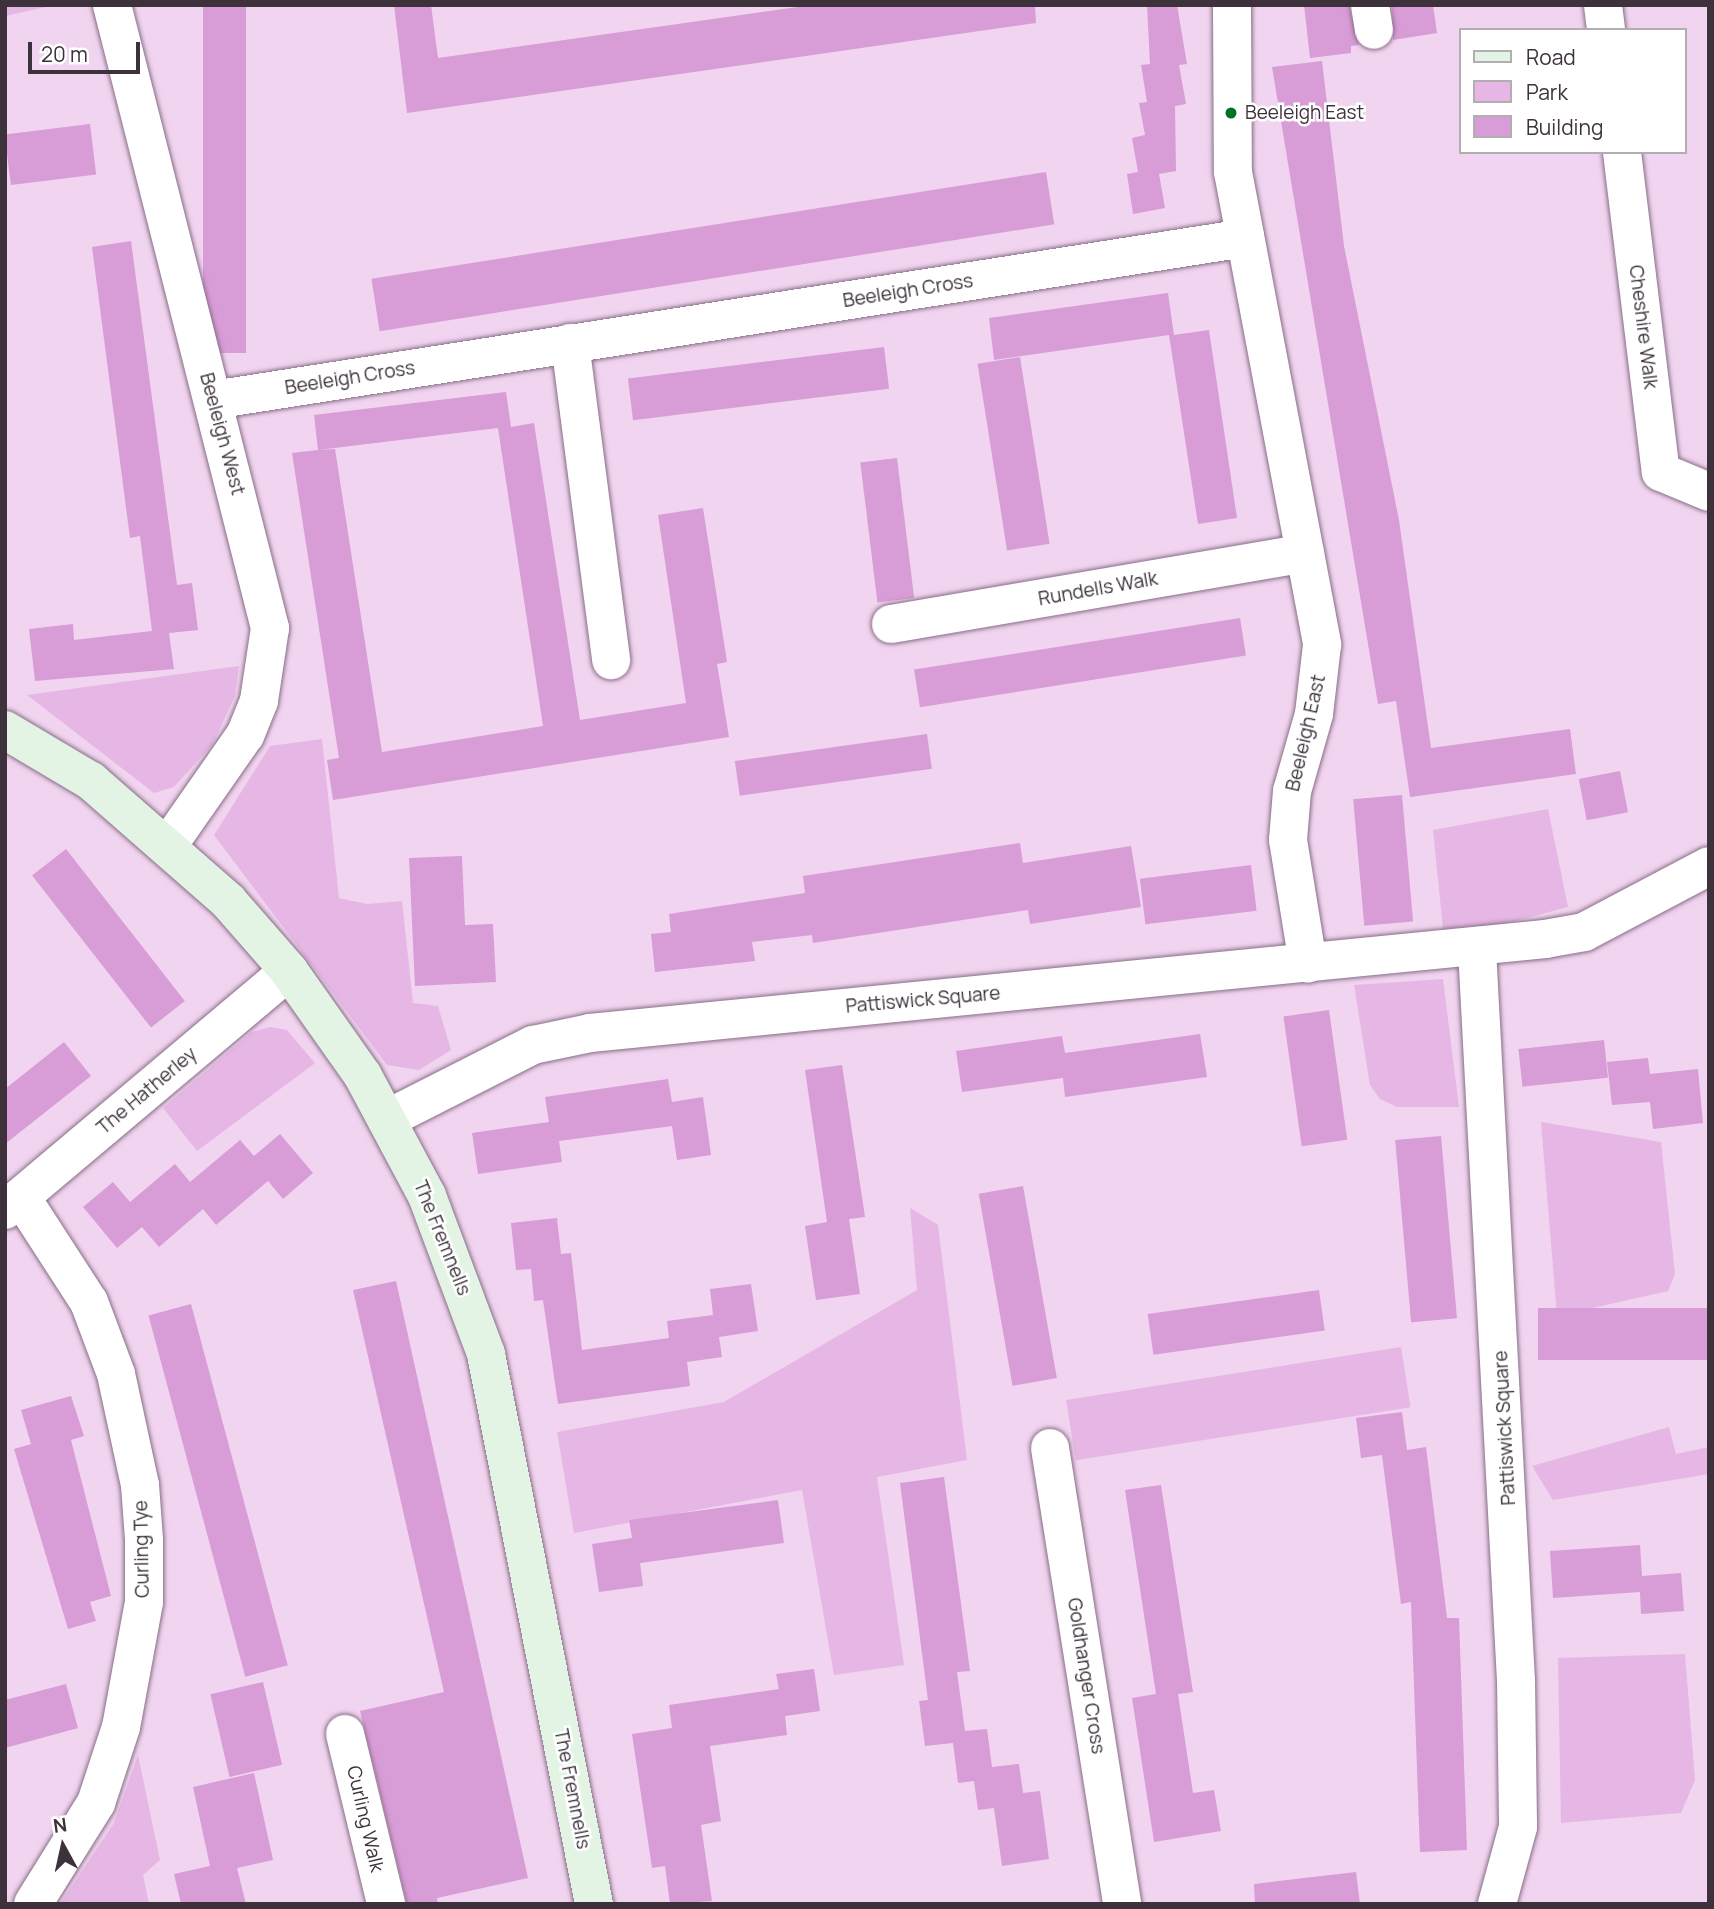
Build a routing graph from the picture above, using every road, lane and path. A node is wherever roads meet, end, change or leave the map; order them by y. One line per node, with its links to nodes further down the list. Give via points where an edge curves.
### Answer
1 (112, 5): 8 (street, Beeleigh West)
2 (1232, 5): 6 (street, Beeleigh East, via 1228,132)
3 (1603, 5): 4 (street)
4 (1606, 28)
5 (1622, 154): 9 (street, Cheshire Walk, via 1661,472)
6 (1245, 238): 7 (street, Beeleigh Cross); 10 (street, Beeleigh East)
7 (570, 343): 8 (street, Beeleigh Cross); 12 (street)
8 (213, 400): 14 (street, Beeleigh West, via 265,598 267,660 245,735)
9 (1700, 486)
10 (1305, 553): 11 (street, Rundells Walk); 17 (street, Beeleigh East, via 1322,645 1321,674 1292,791 1288,841)
11 (891, 624)
12 (611, 660)
13 (5, 730): 14 (street, The Fremnells, via 92,781)
14 (169, 844): 18 (street, The Fremnells)
15 (1709, 866): 16 (street, Pattiswick Square, via 1584,932)
16 (1477, 948): 17 (street, Pattiswick Square); 27 (street, Pattiswick Square, via 1516,1680 1518,1827)
17 (1308, 963): 19 (street, Pattiswick Square, via 600,1032 533,1045)
18 (289, 971): 19 (street, The Fremnells); 20 (street, The Hatherley)
19 (387, 1119): 25 (street, The Fremnells, via 427,1196 486,1354)
20 (13, 1203): 23 (street, Curling Tye, via 89,1302 116,1374 140,1485 144,1540 144,1602 121,1727 96,1803)
21 (1050, 1448): 26 (street, Goldhanger Cross)
22 (345, 1734): 24 (street, Curling Walk)
23 (33, 1904)
24 (386, 1904)
25 (594, 1904)
26 (1122, 1904)
27 (1497, 1904)

